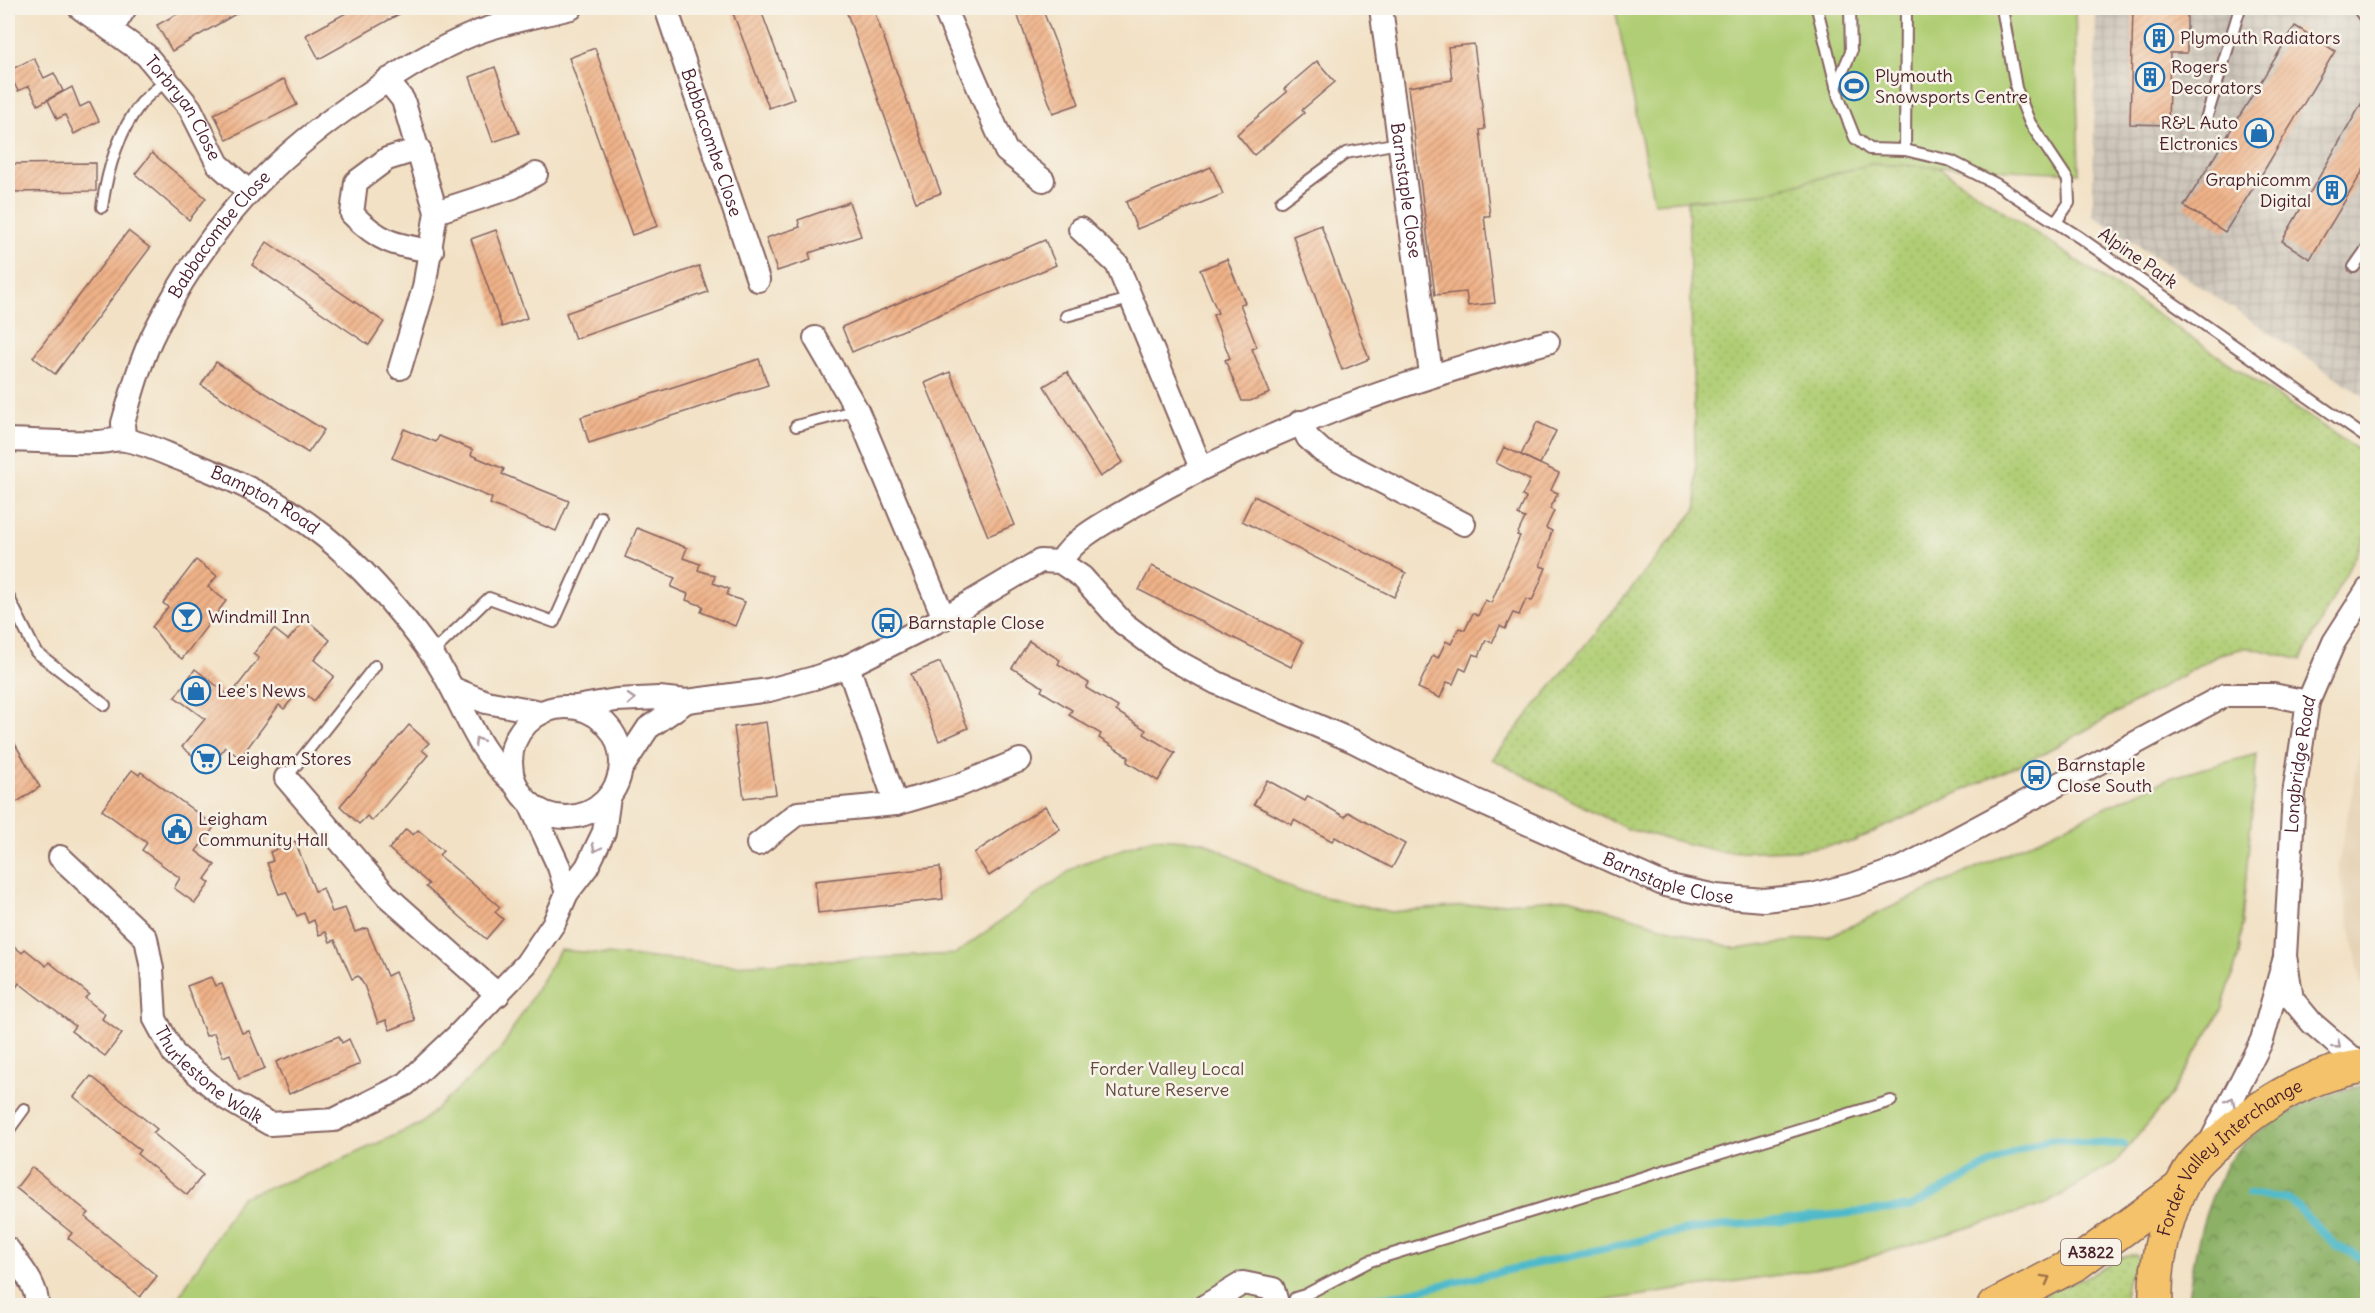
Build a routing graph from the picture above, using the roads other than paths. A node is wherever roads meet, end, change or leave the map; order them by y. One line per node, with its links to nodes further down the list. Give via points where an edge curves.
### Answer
1 (80, 8): 14 (street, Torbryan Close)
2 (125, 8): 14 (street)
3 (572, 8): 16 (street, Babbacombe Close, via 474,34 430,53)
4 (666, 8): 33 (street, Babbacombe Close)
5 (944, 8): 23 (street, via 1006,151)
6 (1381, 8): 19 (street, Barnstaple Close)
7 (1816, 8): 17 (lane)
8 (1850, 8): 17 (lane, via 1851,51)
9 (1905, 8): 21 (lane)
10 (2002, 8): 28 (lane, via 2016,88 2030,123 2068,180 2069,203)
11 (2240, 8): 18 (lane)
12 (2365, 8): 13 (street)
13 (2367, 12)
14 (111, 30): 15 (street, Torbryan Close, via 146,56)
15 (167, 80): 24 (street, Torbryan Close, via 190,108 218,164); 26 (lane, via 139,106 128,127 108,167)
16 (387, 80): 20 (street, via 404,100); 24 (street, Babbacombe Close, via 323,124)
17 (1836, 88): 21 (lane, Alpine Park, via 1855,138 1869,148)
18 (2206, 119)
19 (1398, 144): 25 (lane, via 1346,153); 39 (street, Barnstaple Close)
20 (419, 149): 27 (street); 31 (street, via 387,159 356,182 352,214 391,244)
21 (1905, 150): 28 (lane, Alpine Park, via 1951,161)
22 (536, 174): 27 (street, via 513,188)
23 (1043, 180)
24 (248, 191): 43 (street, Babbacombe Close, via 193,263 155,331 123,423)
25 (1281, 201)
26 (102, 207)
27 (436, 212): 31 (street)
28 (2056, 222): 45 (lane, Alpine Park)
29 (1080, 229): 34 (street, via 1117,264)
30 (2367, 247): 32 (lane)
31 (432, 251): 38 (street)
32 (2354, 267)
33 (758, 280)
34 (1130, 299): 35 (lane); 46 (street)
35 (1066, 316)
36 (815, 338): 40 (street)
37 (1548, 342): 39 (street)
38 (400, 368)
39 (1431, 374): 41 (street)
40 (857, 410): 42 (lane); 52 (street)
41 (1300, 422): 46 (street); 48 (street, via 1308,438 1322,451)
42 (796, 426)
43 (124, 439): 44 (street, Bampton Road); 53 (street, Bampton Road, via 249,486 293,511 336,545 383,591)
44 (8, 440)
45 (2367, 440)
46 (1202, 468): 49 (street, via 1090,532)
47 (602, 517): 53 (lane, via 554,622 489,598)
48 (1464, 524)
49 (1060, 562): 52 (street, via 1040,561); 58 (street, Barnstaple Close, via 1082,578 1123,623 1167,656 1217,683 1353,741 1426,778 1665,885 1716,896 1764,900 1812,896 1904,867 2225,695 2273,695)
50 (2367, 589): 58 (street, Longbridge Road, via 2334,642)
51 (8, 596): 59 (lane, via 36,652)
52 (944, 618): 55 (street)
53 (432, 654): 56 (street, Bampton Road)
54 (375, 666): 64 (lane)
55 (848, 666): 57 (street, via 769,690); 68 (street)
56 (454, 689): 61 (street, via 486,702); 65 (street, Bampton Road, one-way to 56, via 487,755 467,723)
57 (687, 701): 60 (street, one-way to 57, via 616,700); 63 (street, via 648,728)
58 (2308, 702): 72 (street, Longbridge Road, via 2294,794)
59 (105, 705)
60 (576, 707): 61 (street); 63 (street, via 608,724 619,745)
61 (541, 712): 65 (street, Bampton Road, via 516,738 511,762)
62 (1020, 760): 68 (street, via 960,785)
63 (621, 770): 66 (street)
64 (286, 778): 73 (street, via 387,896)
65 (516, 785): 67 (street, Bampton Road)
66 (609, 797): 67 (street, via 592,811 572,817 549,815); 71 (street, Thurlestone Walk, one-way to 71, via 603,832 587,867)
67 (530, 804): 71 (street)
68 (896, 804): 69 (street, via 798,813)
69 (758, 844)
70 (60, 857): 73 (street, Thurlestone Walk, via 146,938 155,1019 174,1054 227,1100 270,1124 334,1120 406,1084)
71 (567, 893): 73 (street, Thurlestone Walk, via 554,923 526,964)
72 (2285, 956): 74 (street, Longbridge Road, one-way to 74, via 2292,999 2312,1023); 78 (street, Longbridge Road, one-way to 72, via 2262,1040)
73 (498, 995)
74 (2365, 1066): 78 (main road, Forder Valley Interchange, via 2317,1078 2282,1093 2247,1116)
75 (1891, 1101): 84 (lane, via 1370,1261 1295,1298)
76 (24, 1109): 77 (lane)
77 (8, 1131)
78 (2205, 1153): 79 (main road, Forder Valley Interchange)
79 (2181, 1187): 85 (main road, A3822, one-way to 79, via 2077,1263); 86 (main road, Forder Valley Interchange, via 2160,1256)
80 (8, 1249): 81 (street, via 28,1278)
81 (37, 1305)
82 (1204, 1305): 83 (street, via 1243,1283 1274,1289)
83 (1278, 1305)
84 (1292, 1305)
85 (1994, 1305)
86 (2156, 1305)

